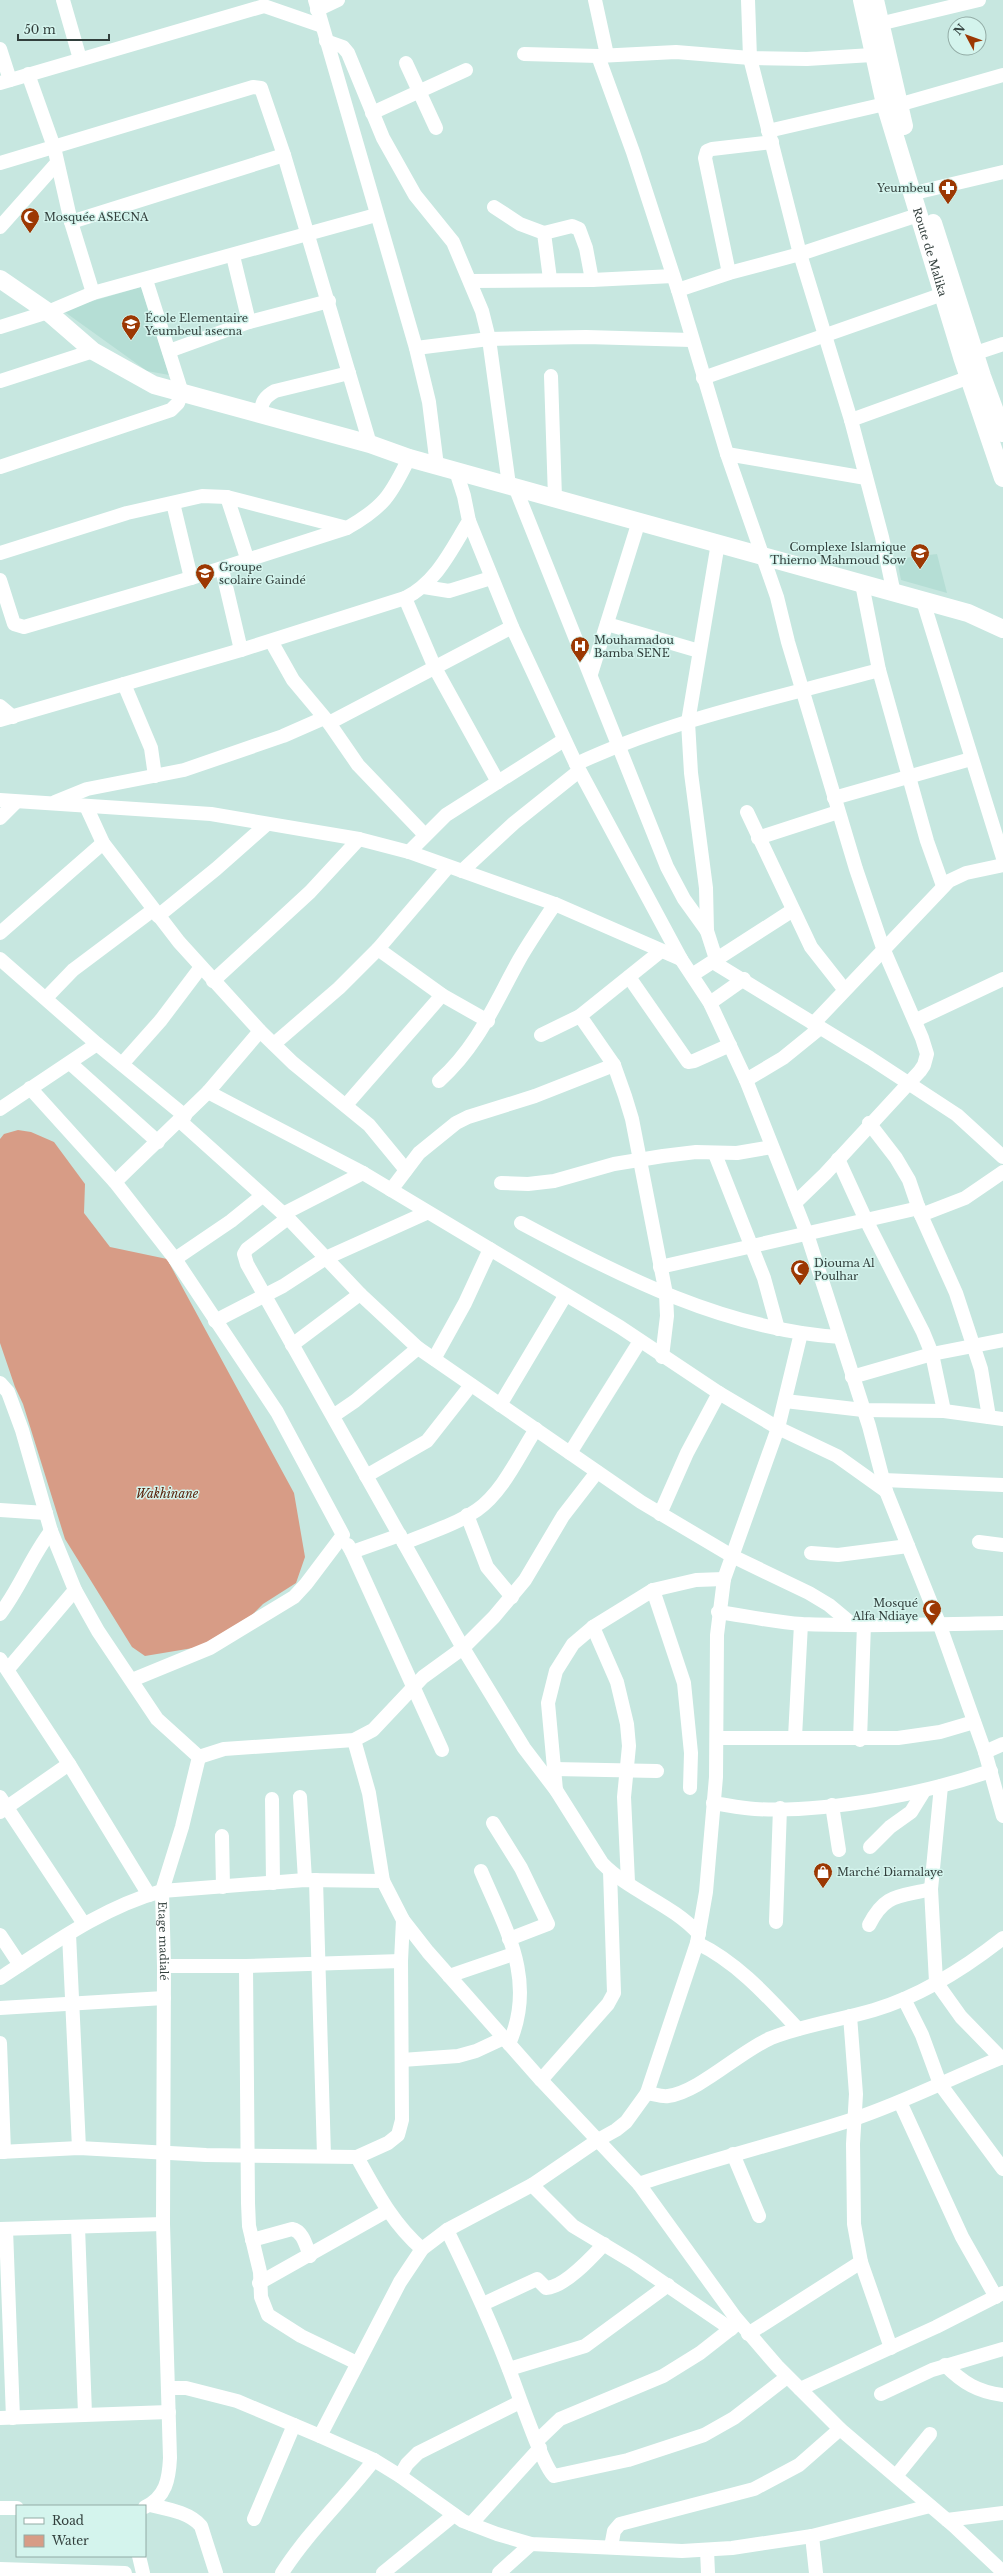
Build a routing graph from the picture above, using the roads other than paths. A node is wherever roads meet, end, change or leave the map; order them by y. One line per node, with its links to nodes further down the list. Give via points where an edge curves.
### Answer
1 (63, 0): 18 (street)
2 (338, 0): 9 (street)
3 (595, 0): 15 (street)
4 (748, 0): 17 (street)
5 (862, 0): 16 (main road, Route de Malika)
6 (875, 0): 10 (main road, Route de Malika)
7 (979, 0): 10 (street)
8 (266, 3): 11 (street); 18 (street)
9 (316, 5): 11 (street)
10 (879, 24): 25 (main road, Route de Malika)
11 (322, 26): 12 (street)
12 (326, 41): 26 (street, via 343,47 348,53); 36 (street)
13 (0, 49): 23 (street)
14 (524, 54): 15 (street)
15 (603, 55): 17 (street, via 676,52); 45 (street)
16 (872, 55): 17 (street, via 807,59); 25 (main road, Route de Malika)
17 (750, 58): 28 (street)
18 (80, 59): 21 (street)
19 (406, 63): 24 (street)
20 (466, 70): 24 (street)
21 (28, 74): 23 (street); 29 (street)
22 (1003, 75): 25 (street)
23 (5, 81)
24 (419, 91): 26 (street); 27 (street)
25 (891, 105): 28 (street); 34 (main road, Route de Malika); 37 (main road, Route de Malika)
26 (372, 113): 50 (street, via 406,180 453,242)
27 (436, 128)
28 (770, 137): 42 (street); 44 (street, via 707,151 705,158)
29 (54, 147): 30 (street, via 258,86 261,88); 31 (street); 32 (street)
30 (284, 155): 38 (street); 41 (street)
31 (0, 163)
32 (57, 163): 38 (street); 39 (street)
33 (1003, 172): 34 (street)
34 (923, 191): 65 (main road, Route de Malika)
35 (494, 207): 40 (street, via 520,224)
36 (376, 215): 41 (street); 62 (street)
37 (918, 215): 42 (street); 53 (main road, Route de Malika)
38 (71, 222): 52 (street)
39 (0, 227)
40 (544, 233): 47 (street); 49 (street, via 572,226 579,229 586,248)
41 (308, 234): 43 (street); 54 (street)
42 (800, 254): 44 (street); 58 (street)
43 (233, 256): 48 (street); 56 (street)
44 (730, 273): 51 (street)
45 (673, 276): 49 (street); 51 (street)
46 (0, 279): 55 (main road)
47 (550, 279): 49 (street); 50 (street)
48 (146, 280): 52 (street); 64 (street)
49 (592, 280)
50 (470, 281): 59 (street, via 482,311)
51 (678, 290): 60 (street)
52 (92, 293): 55 (street)
53 (943, 294): 58 (street); 68 (main road, Route de Malika)
54 (329, 301): 56 (street); 66 (street)
55 (48, 312): 57 (street); 63 (main road)
56 (249, 322): 64 (street)
57 (0, 327)
58 (826, 336): 69 (street); 73 (street)
59 (489, 339): 60 (street, via 586,337); 62 (street); 83 (street)
60 (691, 340): 69 (street)
61 (1003, 344): 65 (street)
62 (416, 348): 78 (street, via 429,402)
63 (93, 351): 70 (street); 71 (main road, via 154,385)
64 (169, 351): 71 (street)
65 (976, 353): 74 (main road, Route de Malika)
66 (349, 373): 72 (street, via 275,391 262,402); 75 (street)
67 (551, 376): 85 (street)
68 (970, 377): 73 (street); 82 (main road, Route de Malika)
69 (704, 378): 76 (street)
70 (0, 380)
71 (182, 393): 72 (main road); 79 (street, via 178,403 171,410)
72 (260, 414): 75 (main road)
73 (851, 420): 81 (street)
74 (1003, 433)
75 (370, 444): 77 (main road)
76 (727, 454): 81 (street); 92 (street)
77 (409, 458): 78 (main road); 89 (street, via 386,501 370,515)
78 (437, 466): 80 (main road)
79 (0, 467)
80 (456, 471): 83 (main road); 87 (street)
81 (866, 478): 100 (street)
82 (1003, 478)
83 (512, 486): 85 (main road); 111 (street)
84 (227, 496): 86 (street, via 202,496); 89 (street); 93 (street)
85 (555, 498): 88 (main road)
86 (173, 503): 91 (street, via 120,515); 95 (street)
87 (468, 521): 96 (street); 99 (street, via 440,567)
88 (639, 521): 90 (main road); 103 (street)
89 (347, 528): 93 (street)
90 (718, 543): 92 (main road); 108 (street)
91 (0, 553)
92 (762, 556): 98 (main road); 113 (street, via 777,597)
93 (248, 561): 94 (street)
94 (222, 568): 95 (street); 107 (street)
95 (190, 578): 97 (street, via 24,627 14,624)
96 (490, 578): 99 (street, via 449,591); 104 (street)
97 (0, 580)
98 (862, 584): 100 (main road); 110 (street)
99 (424, 587): 101 (street)
100 (894, 594): 102 (main road)
101 (405, 598): 106 (street); 109 (street)
102 (923, 601): 105 (main road, via 968,613); 120 (street)
103 (607, 624): 108 (street); 111 (street)
104 (512, 627): 109 (street); 118 (street)
105 (1003, 629)
106 (270, 641): 107 (street); 116 (street, via 293,680)
107 (241, 650): 112 (street)
108 (699, 651): 117 (street)
109 (435, 668): 116 (street); 124 (street)
110 (879, 670): 113 (street); 123 (street)
111 (591, 674): 119 (street)
112 (124, 684): 115 (street); 122 (street, via 151,748)
113 (804, 691): 117 (street); 125 (street)
114 (0, 706): 115 (street)
115 (6, 719)
116 (327, 721): 122 (street, via 217,759); 134 (street, via 358,765)
117 (688, 722): 119 (street); 147 (street, via 691,773 706,888)
118 (564, 740): 121 (street); 124 (street)
119 (620, 744): 121 (street); 147 (street, via 667,866 684,899)
120 (971, 759): 123 (street); 139 (street)
121 (577, 768): 142 (street); 153 (street)
122 (155, 776): 128 (street, via 87,789)
123 (911, 777): 125 (street); 143 (street, via 927,841)
124 (498, 782): 134 (street, via 446,815)
125 (834, 798): 131 (street)
126 (0, 800): 127 (street)
127 (16, 802): 128 (street); 132 (street)
128 (55, 802): 129 (street)
129 (86, 806): 133 (street, via 211,814); 137 (street)
130 (747, 812): 135 (street)
131 (838, 812): 135 (street); 149 (street)
132 (0, 818)
133 (267, 824): 136 (street); 146 (street, via 206,878)
134 (424, 834): 138 (street)
135 (758, 838): 145 (street)
136 (359, 839): 138 (street); 160 (street, via 310,892)
137 (103, 843): 146 (street); 148 (street)
138 (409, 852): 141 (street)
139 (1003, 858)
140 (1003, 865): 143 (street, via 966,873)
141 (448, 867): 142 (street); 150 (street)
142 (462, 871): 144 (street)
143 (943, 886): 149 (street)
144 (555, 904): 151 (street); 166 (street, via 519,960)
145 (793, 910): 154 (street); 161 (street, via 811,947)
146 (155, 913): 155 (street); 163 (street, via 73,970)
147 (707, 931): 154 (street)
148 (0, 933)
149 (883, 948): 161 (street); 167 (street)
150 (378, 949): 162 (street); 172 (street, via 339,988)
151 (661, 951): 153 (street); 157 (street)
152 (0, 959): 163 (street)
153 (681, 959): 156 (street)
154 (715, 961): 156 (street); 158 (street)
155 (201, 967): 160 (street); 175 (street, via 161,1020)
156 (692, 976): 164 (street)
157 (630, 977): 165 (street); 173 (street, via 688,1062)
158 (744, 979): 164 (street); 168 (street)
159 (1003, 979): 167 (street)
160 (214, 981): 169 (street)
161 (844, 989): 168 (street)
162 (442, 995): 166 (street); 182 (street)
163 (46, 998): 171 (street)
164 (710, 1003): 173 (street)
165 (580, 1016): 170 (street); 176 (street)
166 (488, 1020): 178 (street, via 466,1053)
167 (916, 1020): 179 (street, via 926,1060)
168 (816, 1026): 177 (street, via 783,1058); 179 (street)
169 (260, 1031): 172 (street); 181 (street)
170 (541, 1035)
171 (97, 1044): 174 (street); 175 (street)
172 (274, 1044): 182 (street)
173 (730, 1045): 177 (street)
174 (70, 1062): 180 (street); 186 (street)
175 (122, 1064): 184 (street)
176 (614, 1065): 191 (street, via 632,1119); 192 (street, via 535,1096 468,1117 437,1136 413,1159)
177 (746, 1080): 187 (street)
178 (439, 1081)
179 (909, 1084): 185 (street); 189 (street, via 957,1115)
180 (30, 1088): 183 (street); 195 (street)
181 (208, 1092): 184 (street); 194 (street)
182 (346, 1105): 192 (street, via 369,1125)
183 (0, 1108)
184 (182, 1118): 186 (street); 198 (street)
185 (869, 1123): 190 (street); 200 (street, via 904,1170)
186 (158, 1142): 195 (street)
187 (772, 1147): 188 (street); 199 (street)
188 (715, 1154): 191 (street, via 696,1152); 206 (street)
189 (1003, 1157)
190 (838, 1159): 199 (street); 203 (street)
191 (640, 1160): 196 (street, via 614,1164 554,1181 528,1184); 210 (street)
192 (406, 1170): 197 (street)
193 (1003, 1172): 200 (street, via 965,1198)
194 (363, 1173): 197 (street); 202 (street)
195 (114, 1182): 209 (street)
196 (501, 1183)
197 (391, 1190): 201 (street)
198 (262, 1196): 202 (street); 209 (street, via 231,1221)
199 (795, 1203): 205 (street)
200 (920, 1212): 203 (street); 222 (street, via 956,1293)
201 (426, 1213): 207 (street); 208 (street)
202 (286, 1216): 208 (street); 213 (street, via 245,1251 247,1264)
203 (865, 1218): 205 (street); 224 (street)
204 (521, 1223): 212 (street, via 601,1266)
205 (807, 1234): 206 (street); 218 (street)
206 (752, 1248): 210 (street); 216 (street, via 771,1299)
207 (490, 1249): 214 (street); 226 (street)
208 (326, 1258): 211 (street); 213 (street)
209 (175, 1259): 215 (street)
210 (660, 1267): 212 (street)
211 (360, 1294): 221 (street); 223 (street)
212 (666, 1294): 216 (street); 225 (street, via 667,1316)
213 (264, 1296): 215 (street); 221 (street)
214 (565, 1296): 220 (street); 232 (street)
215 (216, 1321): 250 (street, via 277,1412)
216 (778, 1329): 217 (street)
217 (801, 1334): 218 (street); 231 (street)
218 (840, 1336): 227 (street)
219 (1003, 1340): 222 (street)
220 (640, 1341): 225 (street); 240 (street)
221 (292, 1344): 235 (street)
222 (974, 1347): 224 (street); 236 (street, via 985,1386)
223 (418, 1348): 226 (street); 235 (street, via 355,1401)
224 (932, 1354): 227 (street); 234 (street)
225 (662, 1357): 230 (street)
226 (434, 1359): 229 (street)
227 (852, 1377): 233 (street)
228 (0, 1383): 246 (street, via 8,1392 22,1430)
229 (471, 1385): 232 (street); 242 (street, via 427,1440)
230 (718, 1393): 238 (street); 247 (street, via 687,1453)
231 (784, 1401): 233 (street); 238 (street)
232 (500, 1405): 239 (street)
233 (863, 1410): 234 (street); 243 (street)
234 (944, 1411): 236 (street)
235 (333, 1416): 242 (street)
236 (989, 1417): 237 (street)
237 (1003, 1419)
238 (778, 1428): 243 (street, via 837,1456); 257 (street)
239 (536, 1429): 240 (street); 248 (street, via 493,1494 477,1510)
240 (570, 1453): 241 (street)
241 (597, 1472): 247 (street); 261 (street, via 563,1516 533,1568)
242 (366, 1476): 251 (street)
243 (885, 1485): 244 (street); 254 (street)
244 (1003, 1485)
245 (0, 1510): 246 (street)
246 (46, 1513): 249 (street)
247 (660, 1514): 257 (street)
248 (467, 1515): 251 (street); 261 (street, via 487,1567)
249 (51, 1531): 259 (street); 263 (street, via 38,1548 15,1594)
250 (343, 1535): 255 (street); 271 (street, via 294,1597 210,1648)
251 (402, 1539): 255 (street); 269 (street)
252 (979, 1542): 253 (street)
253 (1003, 1544)
254 (908, 1546): 256 (street, via 846,1554); 264 (street)
255 (352, 1552): 272 (street)
256 (811, 1553)
257 (732, 1556): 258 (street); 267 (street, via 809,1593)
258 (724, 1578): 260 (street, via 690,1581); 262 (street)
259 (75, 1590): 270 (street); 271 (street, via 98,1631)
260 (653, 1590): 268 (street); 288 (street, via 684,1683 691,1753)
261 (512, 1597): 269 (street)
262 (718, 1612): 266 (street); 275 (street)
263 (0, 1614)
264 (939, 1623): 265 (street); 267 (street); 273 (street)
265 (1003, 1623)
266 (801, 1624): 267 (street); 274 (street)
267 (858, 1624): 277 (street)
268 (593, 1627): 283 (street, via 564,1657 551,1687 548,1703); 284 (street, via 608,1658 623,1703 629,1736)
269 (463, 1648): 272 (street); 289 (street, via 524,1748)
270 (4, 1664): 282 (street)
271 (132, 1680): 281 (street, via 157,1718)
272 (414, 1686): 276 (street, via 373,1730); 279 (street)
273 (974, 1722): 277 (street, via 926,1735); 280 (street)
274 (795, 1737): 275 (street); 277 (street)
275 (718, 1738): 293 (street)
276 (354, 1740): 281 (street, via 224,1748); 305 (street, via 369,1792)
277 (860, 1740)
278 (1003, 1744): 280 (street)
279 (442, 1750)
280 (985, 1752): 286 (street)
281 (199, 1757): 310 (street, via 182,1827)
282 (69, 1764): 294 (street); 310 (street)
283 (554, 1769): 284 (street); 289 (street)
284 (625, 1770): 285 (street); 306 (street)
285 (657, 1771)
286 (991, 1771): 287 (street); 297 (street)
287 (942, 1786): 290 (street); 309 (street)
288 (690, 1788)
289 (556, 1790): 303 (street, via 587,1842)
290 (924, 1791): 295 (street); 300 (street, via 910,1812)
291 (300, 1797): 304 (street)
292 (272, 1799): 307 (street)
293 (713, 1803): 296 (street, via 755,1809); 319 (street, via 708,1876)
294 (2, 1805): 313 (street)
295 (832, 1805): 296 (street); 301 (street)
296 (780, 1808): 312 (street)
297 (1003, 1816)
298 (493, 1823): 318 (street, via 522,1868 548,1919 546,1926)
299 (222, 1836): 308 (street)
300 (870, 1847)
301 (839, 1850)
302 (481, 1871): 318 (street)
303 (610, 1871): 306 (street); 339 (street, via 614,1993 608,2004)
304 (311, 1880): 305 (street); 307 (street); 322 (street)
305 (383, 1881): 311 (street)
306 (628, 1882): 319 (street, via 671,1911)
307 (273, 1883): 308 (street)
308 (223, 1887): 310 (street)
309 (930, 1889): 314 (street, via 886,1900 876,1910); 328 (street)
310 (156, 1893): 313 (street, Etage madialé); 324 (street, Etage madialé)
311 (403, 1920): 321 (street); 326 (street)
312 (776, 1922)
313 (84, 1924): 316 (street, Etage madialé)
314 (868, 1925)
315 (0, 1934): 323 (street)
316 (69, 1934): 323 (street, Etage madialé); 331 (street)
317 (1003, 1938): 328 (street)
318 (509, 1939): 320 (street)
319 (698, 1939): 334 (street, via 754,1984); 341 (street)
320 (513, 1954): 326 (street); 335 (street, via 522,1996 518,2024)
321 (401, 1960): 322 (street); 338 (street)
322 (318, 1963): 325 (street); 350 (street)
323 (20, 1965): 327 (street, Etage madialé)
324 (164, 1966): 325 (street); 329 (street, Etage madialé)
325 (246, 1966): 349 (street)
326 (449, 1976): 335 (street)
327 (0, 1978)
328 (936, 1982): 330 (street); 337 (street, via 961,2017)
329 (164, 1998): 331 (street); 346 (street, Etage madialé)
330 (904, 1999): 333 (street); 340 (street, via 922,2035)
331 (72, 2004): 332 (street); 345 (street)
332 (0, 2008)
333 (850, 2016): 334 (street); 343 (street, via 854,2046)
334 (798, 2029): 341 (street, via 755,2046 684,2092 665,2097)
335 (507, 2041): 338 (street, via 458,2056); 339 (street)
336 (0, 2043): 347 (street)
337 (1002, 2057): 340 (street)
338 (402, 2060): 351 (street, via 402,2120 398,2134 377,2150)
339 (541, 2080): 344 (street)
340 (940, 2084): 342 (street); 352 (street)
341 (647, 2093): 344 (street, via 626,2122)
342 (900, 2102): 343 (street); 368 (street, via 962,2237)
343 (855, 2118): 348 (street); 365 (street, via 854,2224)
344 (598, 2140): 353 (street); 354 (street)
345 (79, 2148): 346 (street); 347 (street)
346 (162, 2151): 349 (street); 357 (street, Etage madialé)
347 (2, 2152)
348 (734, 2154): 353 (street); 356 (street)
349 (248, 2156): 350 (street); 361 (street, via 248,2203)
350 (324, 2156): 351 (street)
351 (357, 2157): 355 (street)
352 (1003, 2169)
353 (638, 2184): 370 (street)
354 (532, 2185): 360 (street); 362 (street, via 574,2226)
355 (387, 2211): 363 (street); 364 (street)
356 (759, 2216)
357 (163, 2224): 358 (street); 377 (street, Etage madialé)
358 (78, 2227): 359 (street); 383 (street)
359 (3, 2229): 384 (street)
360 (447, 2230): 363 (street); 369 (street)
361 (252, 2240): 364 (street, via 296,2230 302,2235); 366 (street, via 260,2272)
362 (604, 2244): 367 (street); 369 (street, via 580,2268 553,2286 546,2288 537,2279)
363 (422, 2249): 373 (street, via 400,2282)
364 (310, 2256): 366 (street)
365 (861, 2262): 370 (street); 371 (street)
366 (259, 2283): 373 (street, via 264,2306 272,2318)
367 (668, 2285): 370 (street); 375 (street, via 585,2346)
368 (999, 2295): 371 (street)
369 (483, 2304): 375 (street)
370 (739, 2328): 376 (street); 389 (street, via 662,2376 560,2419)
371 (891, 2348): 378 (street)
372 (1003, 2349): 374 (street)
373 (357, 2363): 388 (street)
374 (945, 2365): 379 (street); 380 (street, via 979,2391)
375 (509, 2369): 381 (street)
376 (787, 2377): 378 (street); 389 (street, via 719,2427 664,2450 558,2476 552,2474)
377 (168, 2388): 382 (street, Etage madialé); 385 (street, via 193,2390 237,2401)
378 (800, 2389): 386 (street)
379 (881, 2394)
380 (1003, 2395)
381 (520, 2402): 389 (street); 391 (street, via 418,2453)
382 (169, 2412): 383 (street); 393 (street, Etage madialé, via 169,2475 162,2494)
383 (85, 2414): 384 (street)
384 (6, 2418)
385 (294, 2425): 388 (street); 399 (street)
386 (840, 2429): 392 (street); 404 (street, via 799,2465 754,2489 620,2524 614,2531)
387 (930, 2434): 392 (street)
388 (320, 2436): 390 (street)
389 (539, 2444): 401 (street)
390 (374, 2460): 391 (street); 413 (street, via 337,2506 310,2533)
391 (400, 2476): 398 (street)
392 (896, 2476): 394 (street)
393 (147, 2506): 412 (street, via 172,2510 197,2521 201,2526)
394 (930, 2506): 400 (street); 402 (street)
395 (0, 2508): 396 (street)
396 (16, 2508)
397 (1003, 2513): 400 (street)
398 (454, 2516): 401 (street); 414 (street)
399 (254, 2519)
400 (947, 2520): 409 (street)
401 (471, 2524): 403 (street)
402 (812, 2536): 405 (street); 417 (street)
403 (532, 2544): 404 (street); 415 (street)
404 (611, 2547): 405 (street)
405 (707, 2550): 416 (street)
406 (139, 2557): 411 (street)
407 (0, 2568): 408 (street)
408 (86, 2572): 410 (street)
409 (1003, 2572)
410 (125, 2573)
411 (143, 2573)
412 (216, 2573)
413 (282, 2573)
414 (383, 2573)
415 (499, 2573)
416 (708, 2573)
417 (816, 2573)

